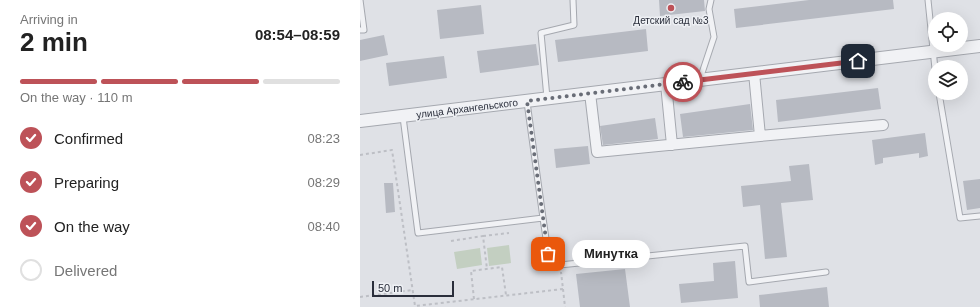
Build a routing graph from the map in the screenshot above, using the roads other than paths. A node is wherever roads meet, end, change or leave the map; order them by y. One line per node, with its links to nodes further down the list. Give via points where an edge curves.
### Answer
1 (360, 0): 6 (lane, via 364,30)
2 (573, 0): 15 (lane, via 574,25 541,33)
3 (711, 0): 12 (lane, via 709,9 714,37)
4 (928, 0): 5 (lane)
5 (929, 12)
6 (360, 30)
7 (980, 46): 8 (street, улица Архангельского)
8 (968, 48)
9 (932, 52): 10 (lane); 11 (street, улица Архангельского)
10 (933, 60)
11 (754, 73): 12 (street, улица Архангельского); 21 (street)
12 (700, 80): 13 (street, улица Архангельского)
13 (666, 84): 14 (street, улица Архангельского); 22 (street)
14 (590, 93): 15 (street, улица Архангельского); 22 (street, via 597,152)
15 (547, 98): 17 (street, улица Архангельского)
16 (940, 100): 23 (lane, via 960,218)
17 (527, 101): 18 (street, улица Архангельского); 24 (lane)
18 (403, 116): 19 (street, улица Архангельского); 24 (lane, via 418,233)
19 (360, 121)
20 (883, 125): 21 (street)
21 (760, 136): 22 (street)
22 (672, 145)
23 (980, 216)
24 (543, 218): 25 (lane, via 550,266 745,246 749,282)
25 (826, 272)

